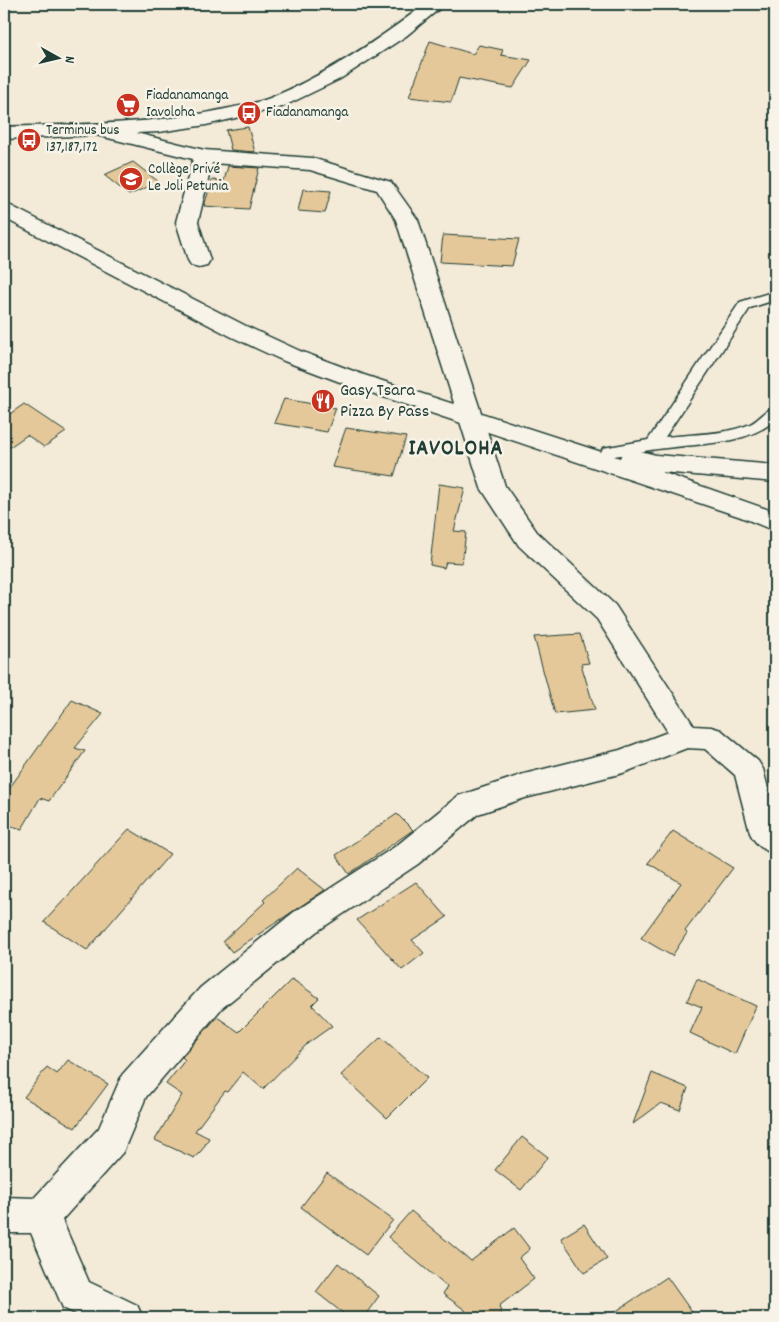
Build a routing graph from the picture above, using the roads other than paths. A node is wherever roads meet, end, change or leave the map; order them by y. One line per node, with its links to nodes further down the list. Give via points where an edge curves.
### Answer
1 (436, 4): 2 (street, via 400,32 333,75 276,103 159,126)
2 (97, 129): 3 (street); 4 (street)
3 (4, 133)
4 (204, 156): 6 (street, via 187,222); 9 (street, via 312,164 384,186 407,220)
5 (4, 210): 9 (street, via 292,356)
6 (199, 260)
7 (775, 295): 11 (lane, via 745,305)
8 (775, 412): 11 (lane, via 757,427 737,434)
9 (471, 418): 10 (street); 15 (street, via 493,488 528,539 606,612)
10 (511, 430): 12 (street); 14 (street)
11 (653, 444): 12 (lane)
12 (608, 452): 13 (street, via 656,462)
13 (775, 473)
14 (775, 522)
15 (686, 737): 16 (street, via 711,738 748,769 764,833); 18 (street, via 623,761 524,786 468,805 407,855 305,922 211,998 134,1086 111,1140)
16 (775, 841)
17 (4, 1214): 18 (street)
18 (42, 1216): 19 (street, via 76,1295)
19 (124, 1318)

